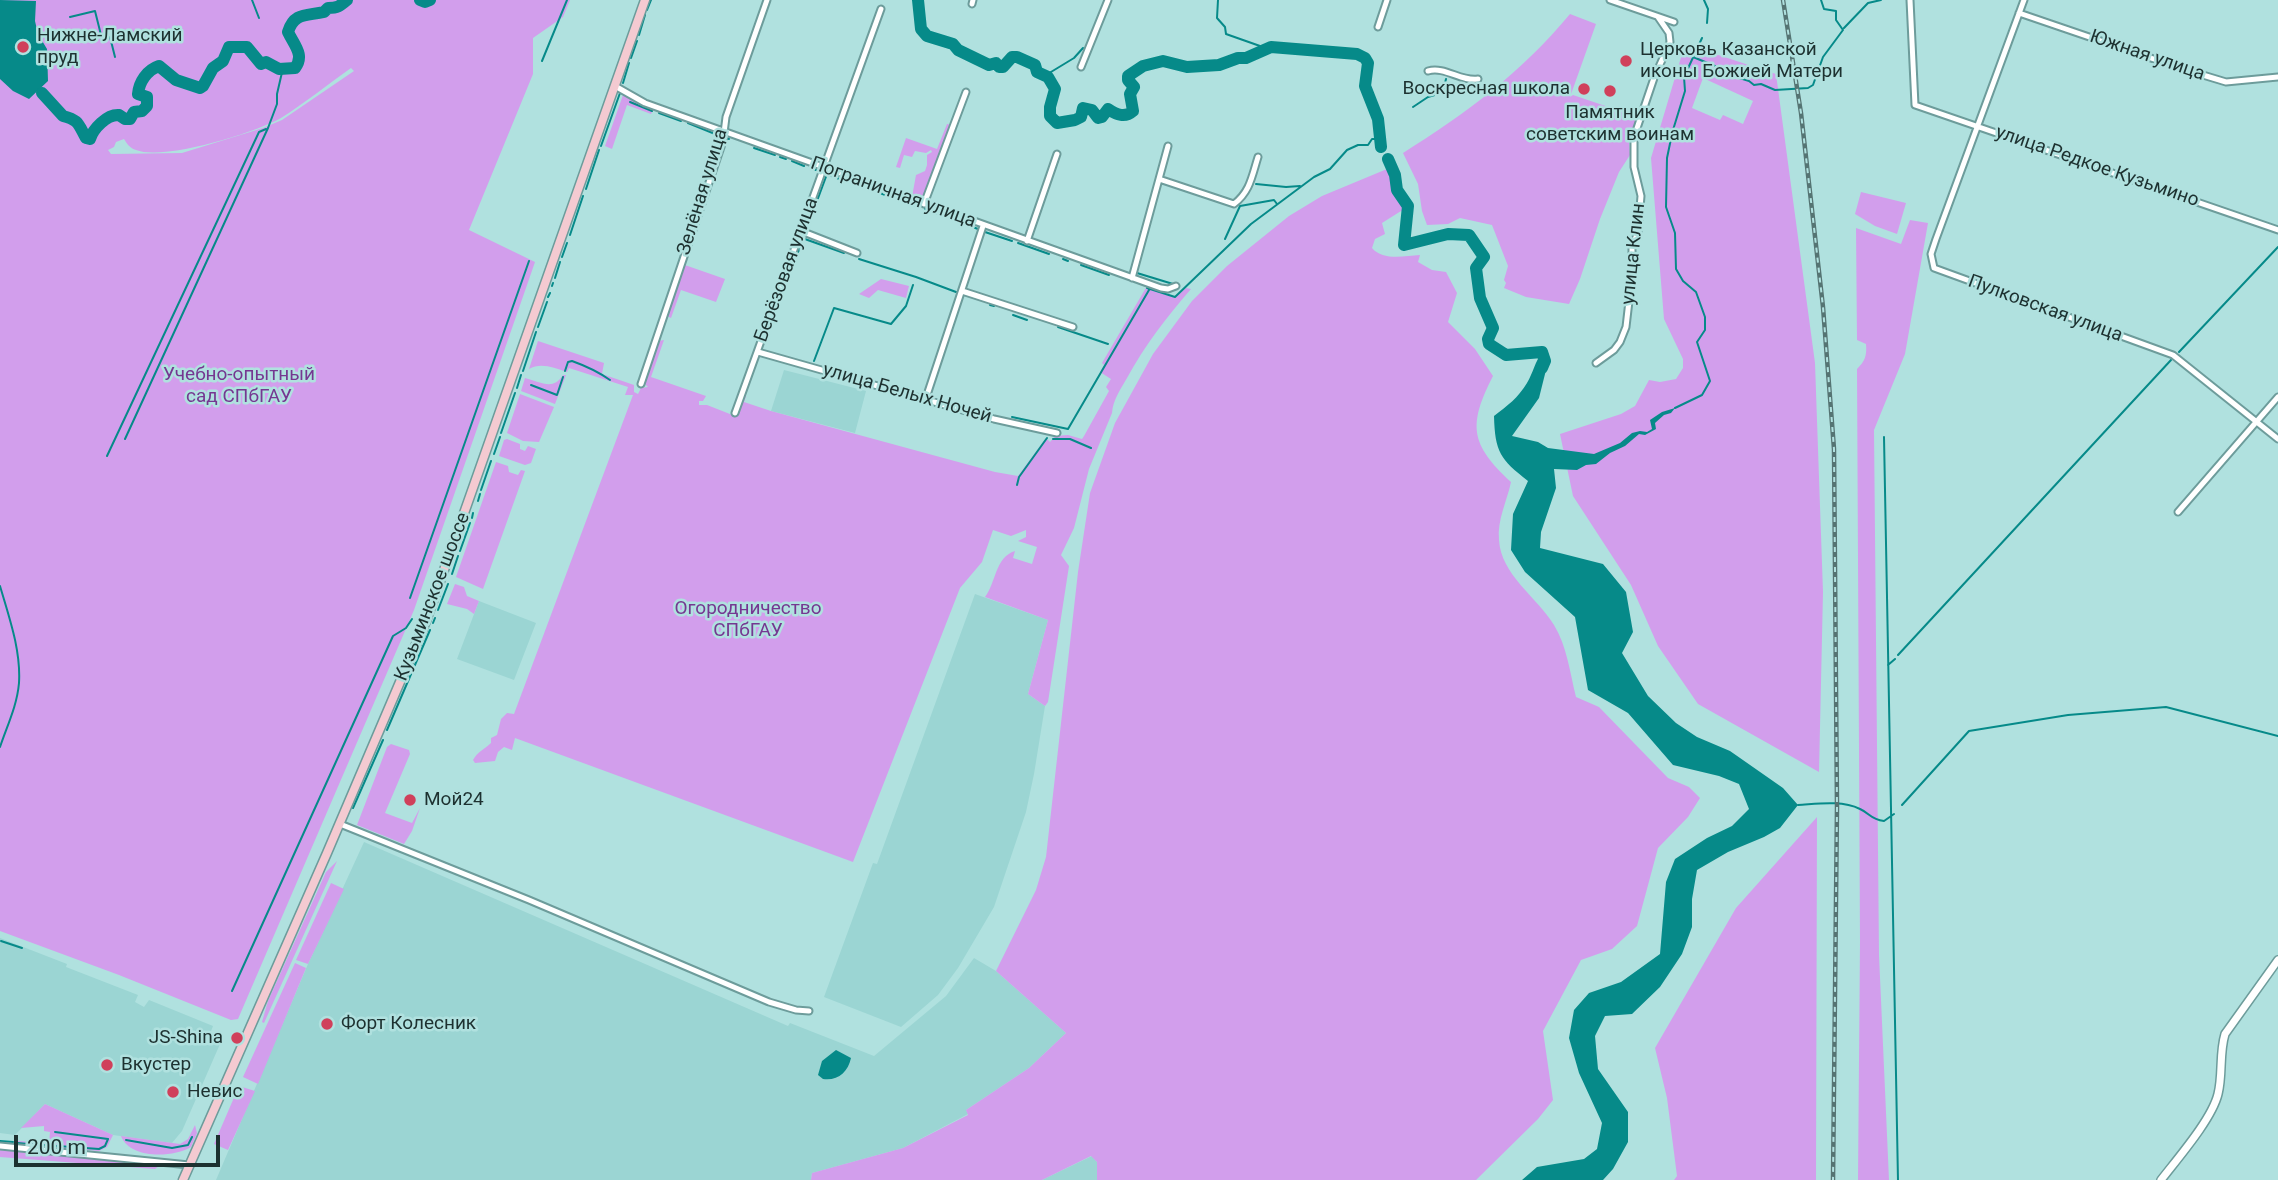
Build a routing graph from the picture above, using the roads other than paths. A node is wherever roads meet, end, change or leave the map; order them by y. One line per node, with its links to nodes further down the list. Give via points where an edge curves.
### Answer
1 (645, 0): 17 (main road, Кузьминское шоссе)
2 (766, 0): 20 (street, Зелёная улица)
3 (1108, 0): 13 (street)
4 (1387, 0): 12 (street)
5 (1610, 0): 10 (street)
6 (1910, 0): 19 (street, улица Редкое Кузьмино, via 1915,105)
7 (2024, 0): 9 (street)
8 (881, 9): 24 (street, Берёзовая улица)
9 (2019, 13): 15 (street, Южная улица, via 2226,82); 19 (street)
10 (1658, 16): 11 (street); 37 (street, улица Клин, via 1670,42 1634,136 1634,167 1641,196 1626,327 1620,342)
11 (1674, 22)
12 (1377, 27)
13 (1081, 67)
14 (1428, 71): 16 (street)
15 (2278, 77)
16 (1478, 79)
17 (615, 86): 20 (street, Пограничная улица, via 645,103); 46 (main road, Кузьминское шоссе, via 443,576)
18 (966, 92): 26 (street)
19 (1976, 125): 28 (street, улица Редкое Кузьмино); 42 (street, Пулковская улица, via 1931,254 1934,268 2173,355)
20 (725, 132): 24 (street, Пограничная улица); 38 (street, Зелёная улица)
21 (1168, 146): 25 (street)
22 (1057, 153): 30 (street)
23 (1258, 157): 25 (street, via 1250,187 1234,204)
24 (823, 168): 26 (street, Пограничная улица); 29 (street, Берёзовая улица)
25 (1159, 179): 32 (street)
26 (925, 205): 27 (street, Пограничная улица)
27 (983, 226): 30 (street, Пограничная улица); 34 (street)
28 (2278, 230)
29 (801, 231): 31 (street); 36 (street, Берёзовая улица)
30 (1027, 241): 32 (street, Пограничная улица)
31 (857, 253)
32 (1132, 278): 33 (street, Пограничная улица, via 1161,288)
33 (1175, 286)
34 (962, 291): 35 (street); 40 (street)
35 (1073, 327)
36 (758, 352): 40 (street, улица Белых Ночей); 41 (street, Берёзовая улица)
37 (1596, 363)
38 (641, 384)
39 (2278, 397): 42 (street)
40 (926, 398): 43 (street, улица Белых Ночей)
41 (735, 413)
42 (2257, 421): 44 (street, Пулковская улица); 45 (street)
43 (1057, 433)
44 (2278, 439)
45 (2178, 512)
46 (340, 824): 48 (street, via 769,1002); 50 (main road, Кузьминское шоссе)
47 (2278, 960): 52 (street, via 2225,1034 2214,1107)
48 (809, 1011)
49 (0, 1146): 50 (street)
50 (189, 1165): 51 (main road, Кузьминское шоссе)
51 (183, 1180)
52 (2161, 1180)

